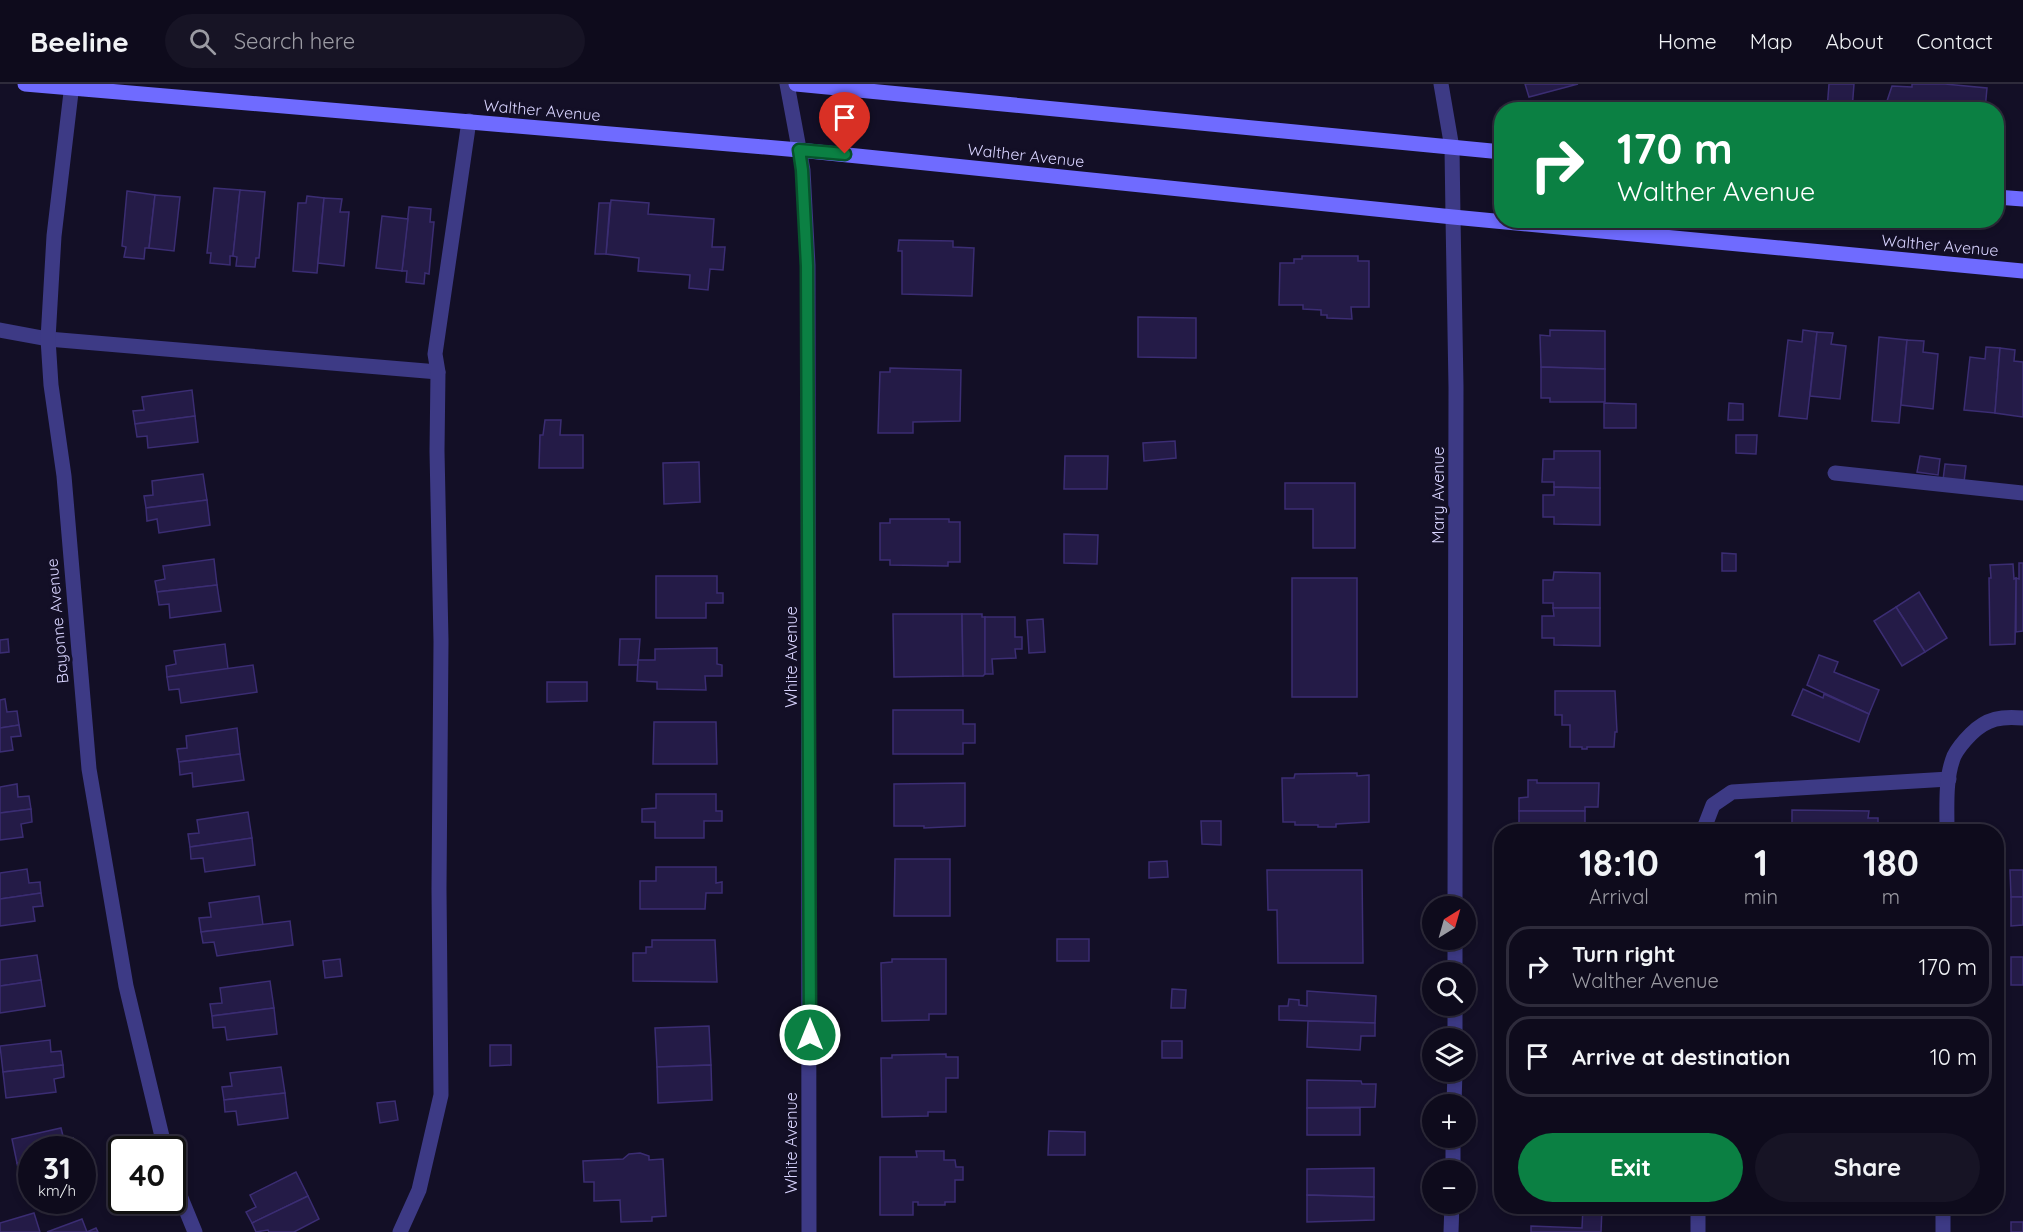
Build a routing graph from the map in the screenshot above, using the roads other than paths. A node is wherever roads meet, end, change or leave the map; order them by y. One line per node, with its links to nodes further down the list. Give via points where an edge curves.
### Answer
1 (26, 84): 5 (main road, Walther Avenue)
2 (787, 84): 8 (street, White Avenue)
3 (796, 84): 7 (main road)
4 (1441, 84): 7 (street, Mary Avenue)
5 (72, 86): 6 (main road, Walther Avenue); 17 (street, Bayonne Avenue, via 54,236)
6 (469, 122): 8 (main road, Walther Avenue); 18 (street, via 435,354)
7 (1452, 148): 9 (main road); 12 (street, Mary Avenue)
8 (799, 150): 12 (main road, Walther Avenue); 33 (street, White Avenue, via 807,266)
9 (1494, 152)
10 (2004, 197): 11 (main road)
11 (2023, 199)
12 (1454, 217): 13 (main road, Walther Avenue); 25 (street, Mary Avenue)
13 (1494, 221)
14 (1570, 228): 15 (main road, Walther Avenue)
15 (2023, 271)
16 (0, 330): 17 (street)
17 (48, 339): 18 (street); 26 (street, Bayonne Avenue, via 89,769 126,986)
18 (438, 372): 32 (street, via 441,1095 419,1190)
19 (1835, 473): 20 (street)
20 (2023, 493)
21 (2023, 718): 22 (street, via 1997,717 1981,724 1954,756)
22 (1949, 779): 23 (street, via 1732,792 1713,805); 24 (street)
23 (1706, 824)
24 (1947, 824)
25 (1455, 896)
26 (162, 1136)
27 (186, 1210): 31 (street)
28 (1452, 1214): 34 (street)
29 (1698, 1214): 35 (street)
30 (1943, 1214): 36 (street)
31 (195, 1232)
32 (400, 1232)
33 (809, 1232)
34 (1451, 1232)
35 (1698, 1232)
36 (1943, 1232)

